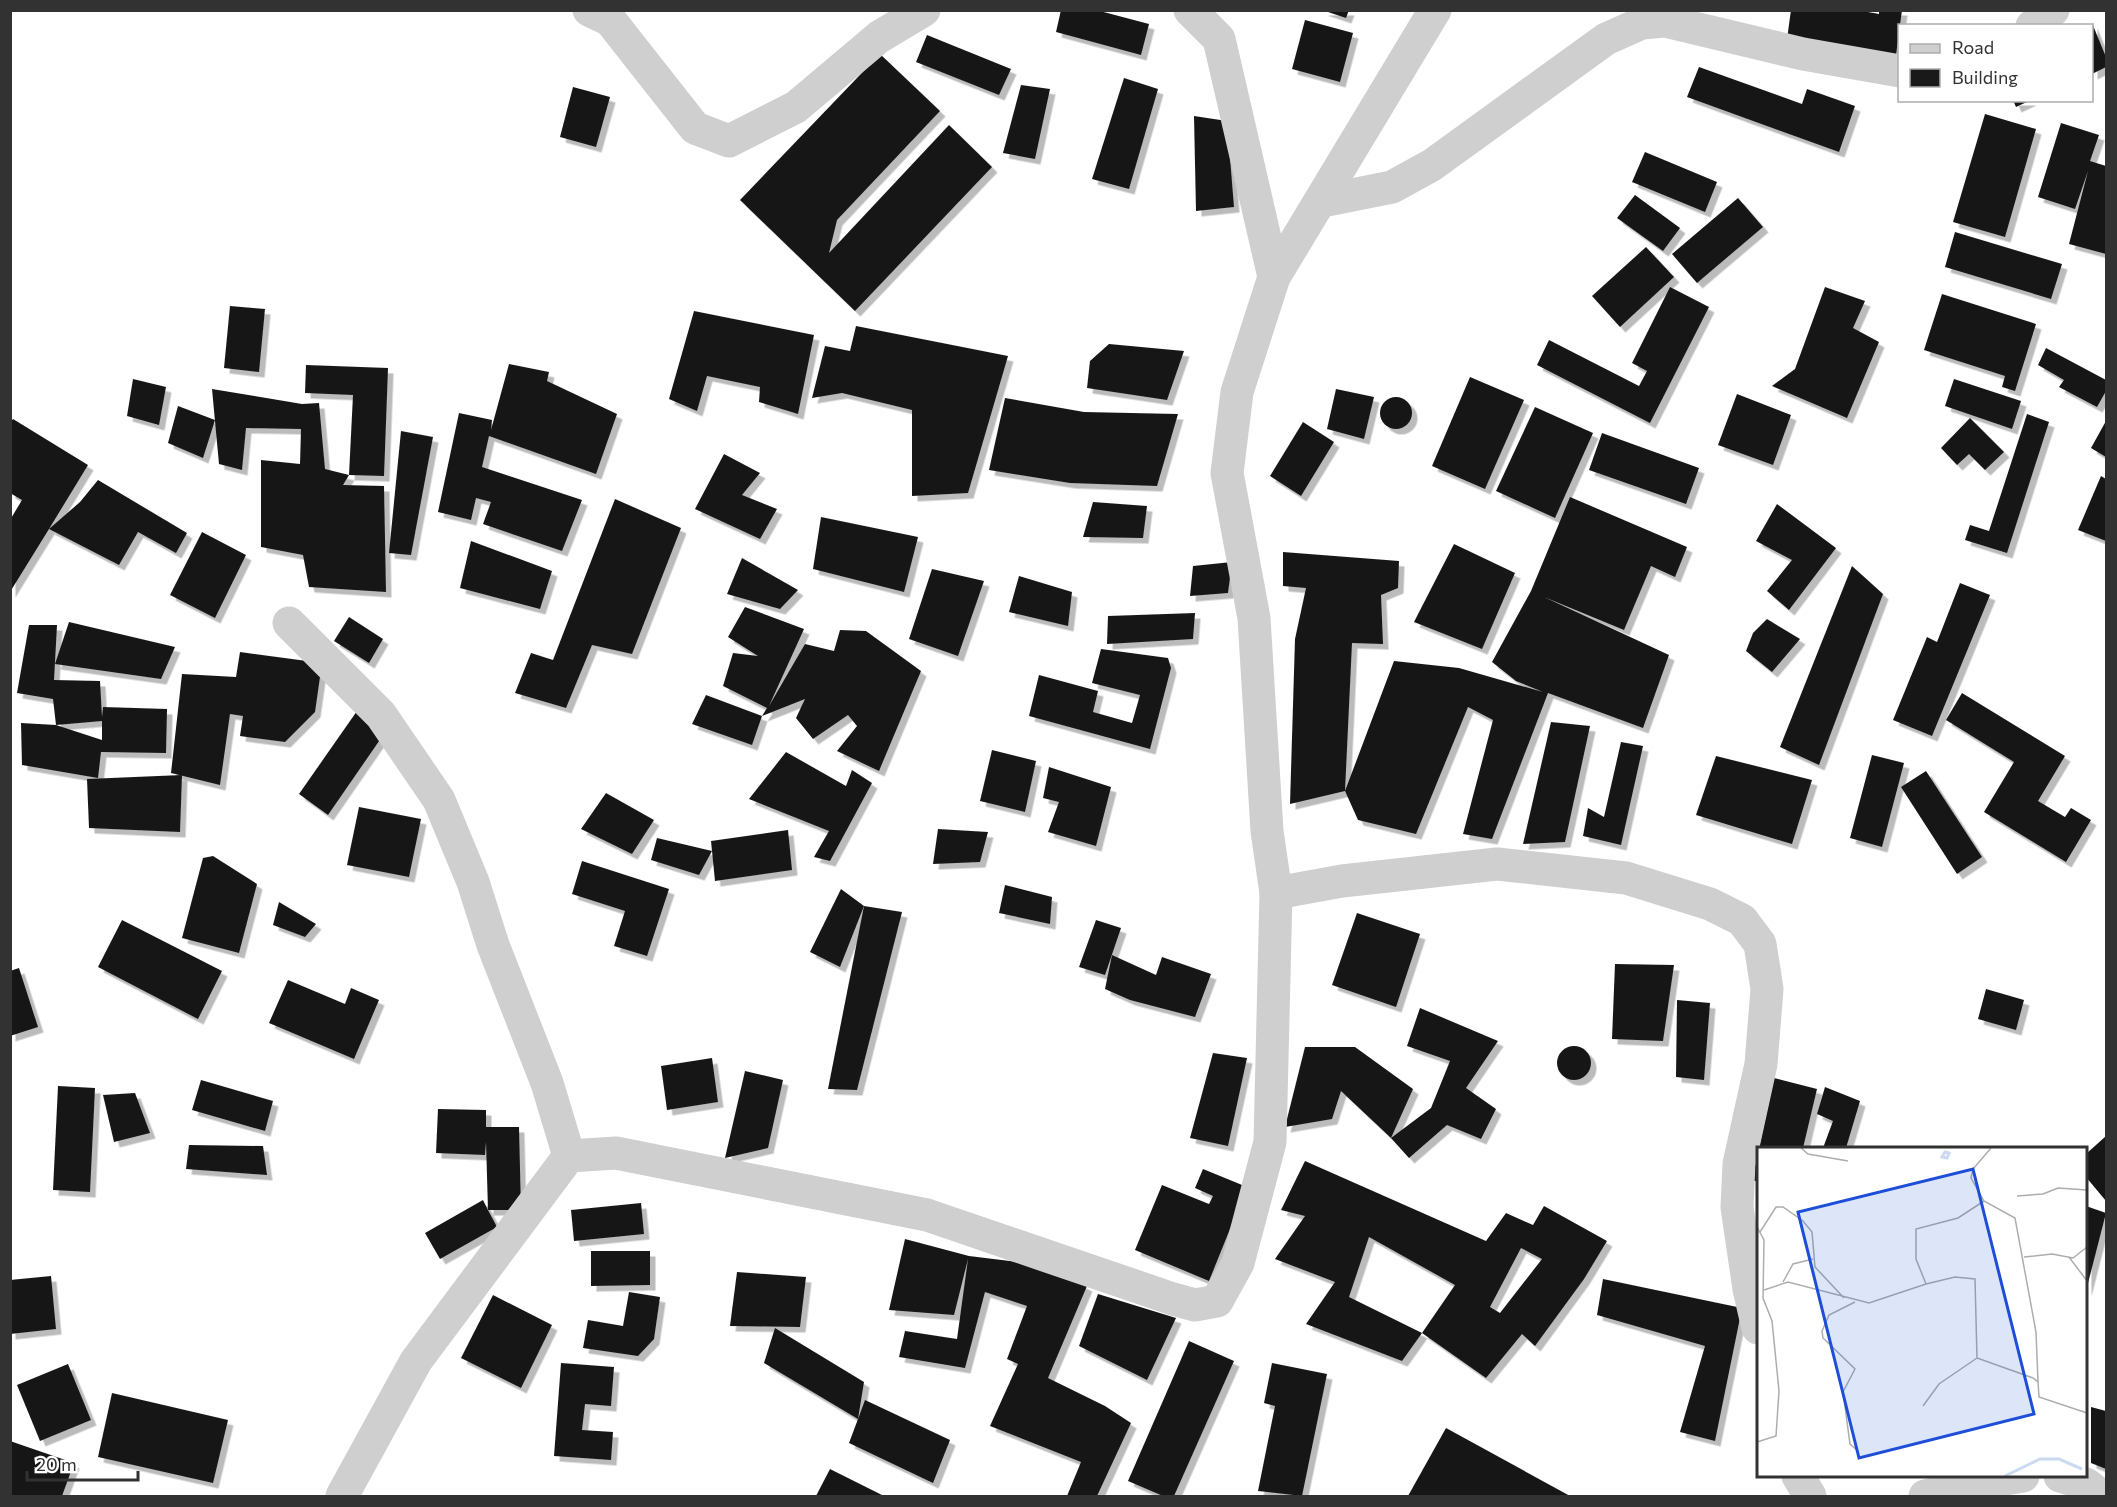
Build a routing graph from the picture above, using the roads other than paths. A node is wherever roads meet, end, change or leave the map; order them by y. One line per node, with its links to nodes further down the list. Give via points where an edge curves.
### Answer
1 (589, 10): 2 (street, via 610,20 695,128 729,141 796,107 879,37)
2 (924, 10)
3 (1190, 10): 10 (street, via 1219,39)
4 (1435, 10): 9 (street)
5 (2053, 10): 7 (street)
6 (1710, 20): 8 (street, via 1803,54); 9 (street, via 1642,23 1606,39 1432,165 1392,187)
7 (2035, 24)
8 (1898, 71)
9 (1322, 201): 10 (street)
10 (1274, 277): 12 (street, via 1237,392 1227,473 1254,618 1267,831)
11 (288, 623): 13 (street, via 381,715 439,800 547,1083)
12 (1276, 893): 13 (street, via 1270,1142 1238,1263 1217,1301 1195,1305 1173,1299 927,1215 616,1154); 14 (street, via 1342,881 1497,864 1626,878 1710,904 1742,920 1760,944 1767,989 1761,1064 1739,1164 1737,1207)
13 (569, 1156): 18 (street, via 416,1361)
14 (1757, 1324)
15 (1799, 1477): 19 (street)
16 (2019, 1477): 20 (street)
17 (2063, 1477): 21 (street, via 2086,1484)
18 (342, 1497)
19 (1810, 1497)
20 (1925, 1497)
21 (2101, 1497)

